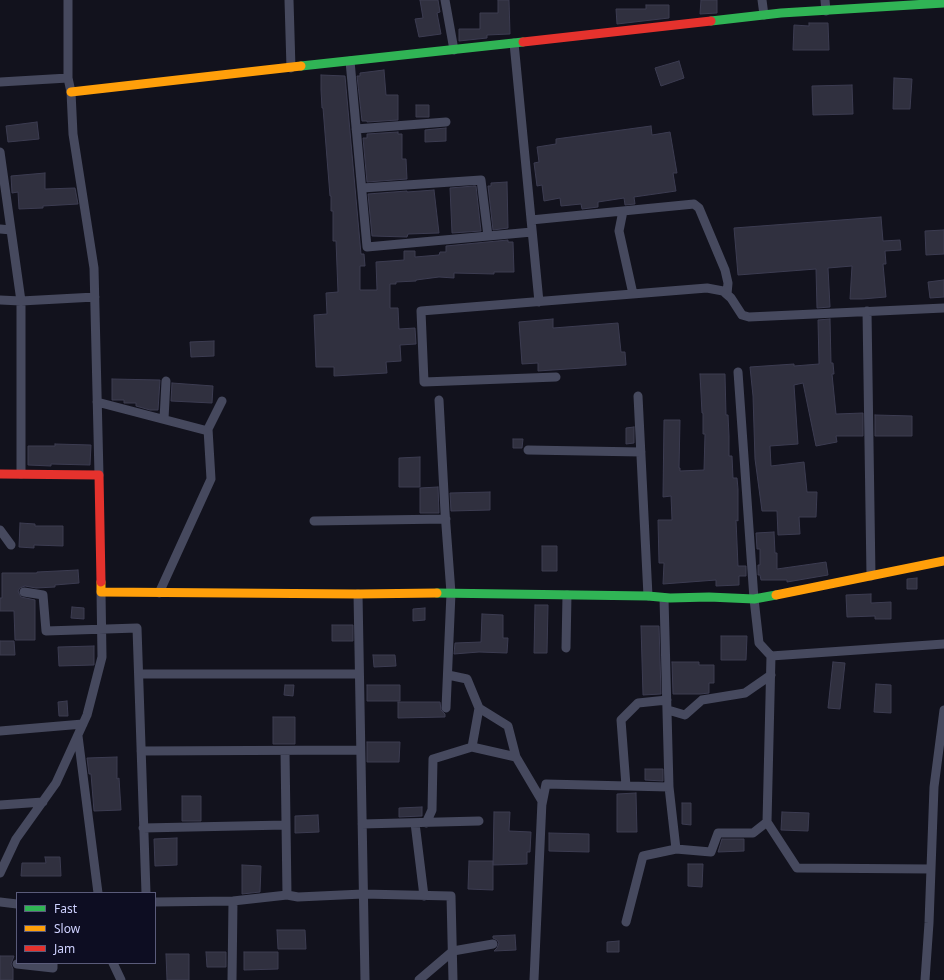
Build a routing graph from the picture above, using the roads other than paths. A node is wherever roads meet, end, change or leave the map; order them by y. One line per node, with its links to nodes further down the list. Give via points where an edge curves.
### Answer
1 (68, 0): 14 (street)
2 (289, 0): 13 (street)
3 (446, 0): 11 (street)
4 (762, 0): 9 (street)
5 (825, 0): 8 (street)
6 (903, 3): 7 (street); 8 (street)
7 (944, 3)
8 (826, 11): 9 (street)
9 (764, 15): 10 (street)
10 (514, 43): 11 (street); 22 (street)
11 (454, 50): 12 (street)
12 (350, 61): 13 (street); 18 (street)
13 (291, 68): 16 (street)
14 (68, 78): 15 (street); 16 (street)
15 (0, 82)
16 (71, 92): 29 (street, via 73,134 94,268)
17 (446, 122): 18 (street)
18 (356, 128): 20 (street)
19 (0, 152): 24 (street)
20 (362, 188): 26 (street, via 481,180); 26 (street, via 367,247)
21 (623, 211): 22 (street); 27 (street, via 619,231); 28 (street, via 694,204 699,208 725,270)
22 (531, 220): 25 (street)
23 (0, 229): 24 (street)
24 (11, 230): 31 (street)
25 (532, 232): 26 (street); 32 (street)
26 (488, 236)
27 (632, 294): 28 (street, via 707,288); 32 (street)
28 (727, 294): 34 (street, via 742,314 749,316)
29 (95, 297): 31 (street); 41 (street)
30 (0, 300): 31 (street)
31 (21, 301): 47 (street)
32 (539, 302): 36 (street, via 421,312 424,382)
33 (944, 308): 34 (street)
34 (867, 311): 54 (street)
35 (738, 372): 63 (street)
36 (556, 377)
37 (166, 381): 42 (street)
38 (638, 396): 45 (street)
39 (439, 400): 49 (street)
40 (222, 401): 43 (street)
41 (98, 402): 42 (street); 48 (street)
42 (164, 419): 43 (street)
43 (208, 431): 57 (street, via 211,479)
44 (528, 450): 45 (street)
45 (641, 452): 61 (street)
46 (0, 474): 47 (street)
47 (21, 474): 48 (street)
48 (99, 475): 56 (street)
49 (446, 519): 50 (street); 58 (street)
50 (314, 521)
51 (0, 530): 52 (street)
52 (11, 545)
53 (944, 561): 54 (street)
54 (871, 576): 63 (street)
55 (24, 592): 64 (street, via 43,595 46,631)
56 (101, 592): 57 (street); 64 (street)
57 (159, 593): 59 (street)
58 (451, 593): 59 (street); 60 (street); 70 (street)
59 (358, 594): 69 (street)
60 (568, 595): 61 (street); 66 (street)
61 (648, 596): 62 (street)
62 (664, 598): 63 (street); 72 (street)
63 (754, 599): 67 (street, via 759,643)
64 (102, 630): 68 (street, via 137,628); 77 (street, via 102,656)
65 (944, 644): 67 (street)
66 (566, 648)
67 (771, 656): 71 (street)
68 (138, 674): 69 (street); 82 (street)
69 (359, 674): 81 (street)
70 (448, 675): 73 (street); 74 (street, via 467,679)
71 (771, 675): 75 (street, via 745,693 702,700 685,715); 94 (street)
72 (667, 700): 75 (street); 85 (street, via 638,703 622,720)
73 (446, 708)
74 (479, 708): 80 (street); 84 (street, via 508,726)
75 (668, 710): 86 (street)
76 (944, 710): 87 (street)
77 (83, 724): 78 (street); 79 (street)
78 (0, 731)
79 (78, 735): 89 (street, via 56,783); 102 (street)
80 (472, 747): 84 (street); 93 (street, via 433,759 432,810)
81 (360, 750): 83 (street); 96 (street)
82 (141, 751): 83 (street); 98 (street)
83 (285, 751): 97 (street)
84 (516, 757): 90 (street)
85 (626, 786): 86 (street); 90 (street, via 546,784)
86 (670, 787): 99 (street)
87 (934, 787): 88 (street); 100 (street)
88 (944, 787)
89 (43, 802): 91 (street); 101 (street, via 16,839)
90 (542, 804): 122 (street)
91 (0, 805)
92 (479, 821): 93 (street)
93 (426, 822): 95 (street)
94 (767, 822): 99 (street, via 753,833 718,833 711,852); 100 (street, via 797,868)
95 (415, 823): 96 (street); 106 (street)
96 (362, 824): 104 (street)
97 (286, 825): 98 (street); 105 (street)
98 (144, 828): 103 (street)
99 (676, 849): 111 (street, via 643,856)
100 (931, 869): 123 (street)
101 (0, 874)
102 (98, 892)
103 (146, 892)
104 (363, 894): 105 (street, via 298,897); 106 (street); 119 (street)
105 (287, 895): 107 (street)
106 (424, 896): 113 (street, via 451,896)
107 (233, 901): 109 (street); 118 (street)
108 (0, 902): 110 (street)
109 (156, 902)
110 (16, 904)
111 (626, 922)
112 (493, 944): 113 (street)
113 (452, 951): 120 (street); 121 (street)
114 (17, 964): 115 (street, via 53,968)
115 (53, 964)
116 (113, 964): 117 (street)
117 (121, 980)
118 (232, 980)
119 (365, 980)
120 (420, 980)
121 (453, 980)
122 (534, 980)
123 (926, 980)

